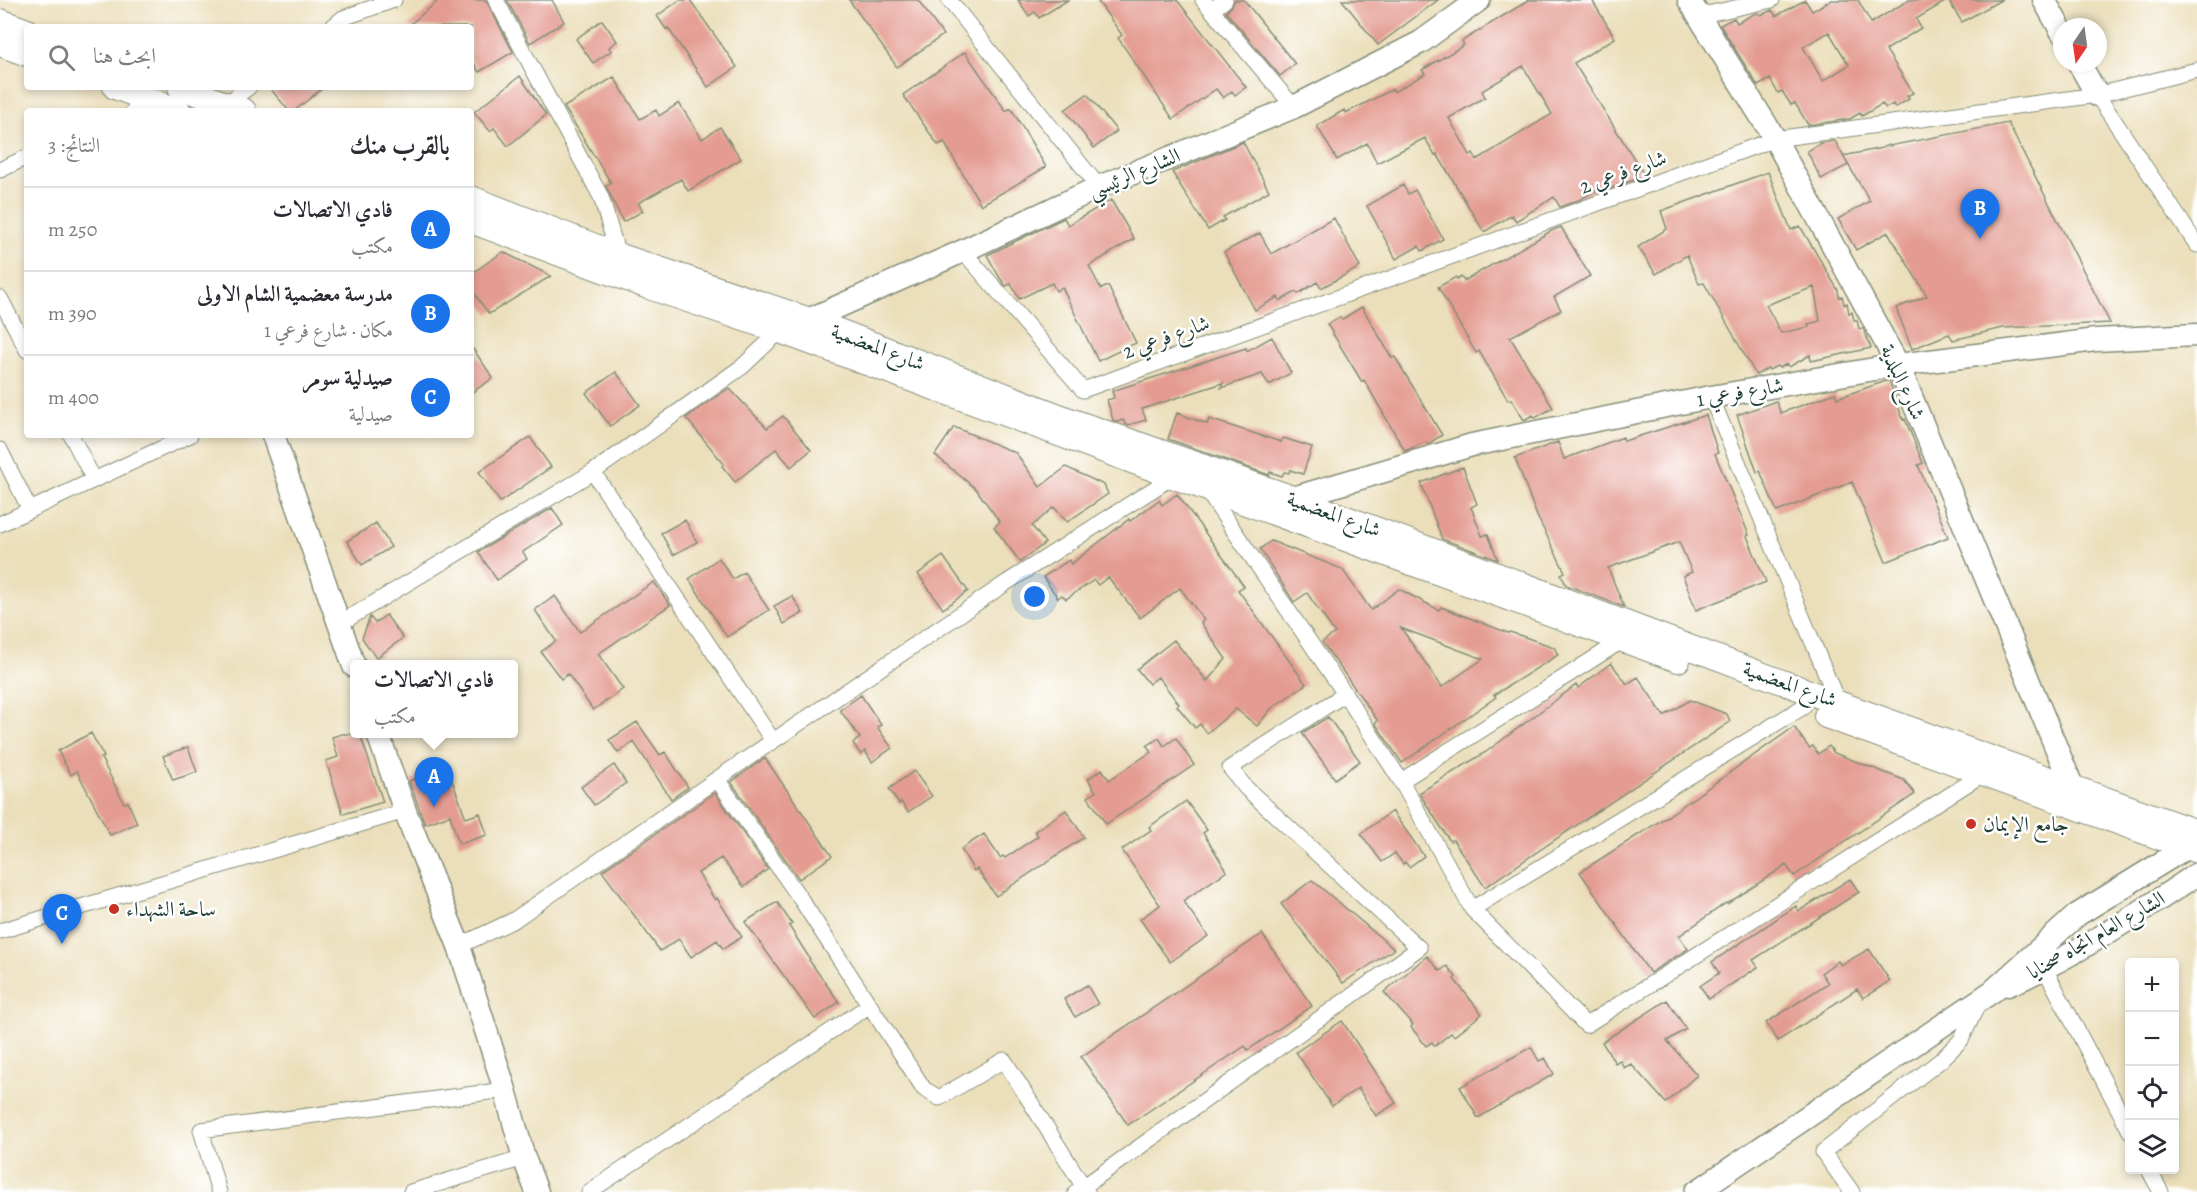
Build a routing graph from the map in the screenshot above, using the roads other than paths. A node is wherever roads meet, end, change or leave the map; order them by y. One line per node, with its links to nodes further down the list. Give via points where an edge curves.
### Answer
1 (394, 0): 12 (street)
2 (496, 0): 33 (street, via 601,197)
3 (950, 0): 28 (street)
4 (1225, 0): 8 (street)
5 (1479, 0): 24 (street, الشارع الرئيسي, via 1421,42)
6 (1772, 0): 9 (street)
7 (2044, 0): 10 (street)
8 (1207, 5): 24 (street)
9 (1694, 8): 25 (street, شارع البلدية)
10 (2054, 18)
11 (0, 21): 13 (main road)
12 (336, 24)
13 (24, 30)
14 (0, 44): 15 (main road)
15 (24, 53)
16 (2197, 70): 21 (street, شارع فرعي 2)
17 (2084, 72): 21 (street)
18 (120, 90): 22 (main road)
19 (188, 90): 23 (main road)
20 (247, 90): 23 (street)
21 (2097, 95): 25 (street, شارع فرعي 2); 31 (street)
22 (144, 106)
23 (235, 107)
24 (1294, 107): 28 (street, الشارع الرئيسي)
25 (1775, 139): 32 (street, شارع فرعي 2, via 1083,390); 40 (street, شارع البلدية)
26 (24, 158): 27 (street)
27 (0, 170)
28 (1100, 187): 32 (street, الشارع الرئيسي)
29 (474, 199): 33 (main road, شارع المعضمية)
30 (474, 222): 34 (main road, شارع المعضمية)
31 (2197, 245)
32 (963, 251): 36 (street, الشارع الرئيسي)
33 (618, 255): 34 (main road, شارع المعضمية)
34 (649, 276): 36 (main road, شارع المعضمية); 37 (main road, شارع المعضمية)
35 (0, 298): 39 (street)
36 (810, 321): 37 (street, الشارع الرئيسي); 50 (main road, شارع المعضمية, via 1064,418)
37 (780, 331): 46 (street, via 742,366); 47 (main road, شارع المعضمية)
38 (2197, 335): 40 (street, شارع فرعي 1, via 2096,340)
39 (24, 344)
40 (1898, 365): 41 (street, شارع فرعي 1); 64 (street, شارع البلدية)
41 (1711, 397): 50 (street, شارع فرعي 1, via 1472,445); 57 (street)
42 (73, 438): 48 (street)
43 (184, 438): 48 (street)
44 (274, 438): 53 (street)
45 (0, 450): 51 (street)
46 (593, 472): 53 (street); 60 (street)
47 (1174, 476): 49 (main road, شارع المعضمية); 60 (street, via 1006,583)
48 (94, 480): 51 (street)
49 (1205, 488): 54 (main road, شارع المعضمية); 56 (street)
50 (1293, 498): 57 (main road, شارع المعضمية)
51 (30, 510): 52 (street)
52 (0, 524)
53 (339, 624): 55 (street)
54 (1623, 640): 58 (main road, شارع المعضمية); 63 (street)
55 (352, 660)
56 (1345, 694): 63 (street); 78 (street, via 1230,768 1246,788 1419,948)
57 (1838, 703): 64 (main road, شارع المعضمية)
58 (1803, 707): 61 (main road, شارع المعضمية); 68 (street)
59 (379, 738): 65 (street)
60 (773, 741): 62 (street)
61 (1983, 774): 66 (main road, شارع المعضمية); 68 (street, via 1586,1025)
62 (717, 779): 70 (street, via 514,920); 73 (street)
63 (1401, 781): 68 (street)
64 (2072, 786): 66 (main road, شارع المعضمية)
65 (405, 811): 69 (street); 70 (street)
66 (2194, 843): 72 (street, via 2076,915)
67 (2197, 874): 71 (street, الشارع العام اتجاه صحنايا, via 2108,934)
68 (1472, 909)
69 (0, 931)
70 (459, 946): 74 (street)
71 (2045, 969): 72 (street, الشارع العام اتجاه صحنايا); 75 (street)
72 (1986, 996): 83 (street); 84 (street, via 1961,1040 1941,1060 1823,1152)
73 (870, 1005): 78 (street, via 924,1089 939,1098 1004,1060); 82 (street)
74 (505, 1090): 76 (street); 79 (street, via 201,1131)
75 (2125, 1121)
76 (524, 1158): 80 (street); 81 (street)
77 (2152, 1174): 85 (street)
78 (1082, 1190)
79 (219, 1192)
80 (411, 1192)
81 (537, 1192)
82 (589, 1192)
83 (1696, 1192)
84 (1852, 1192)
85 (2161, 1192)

